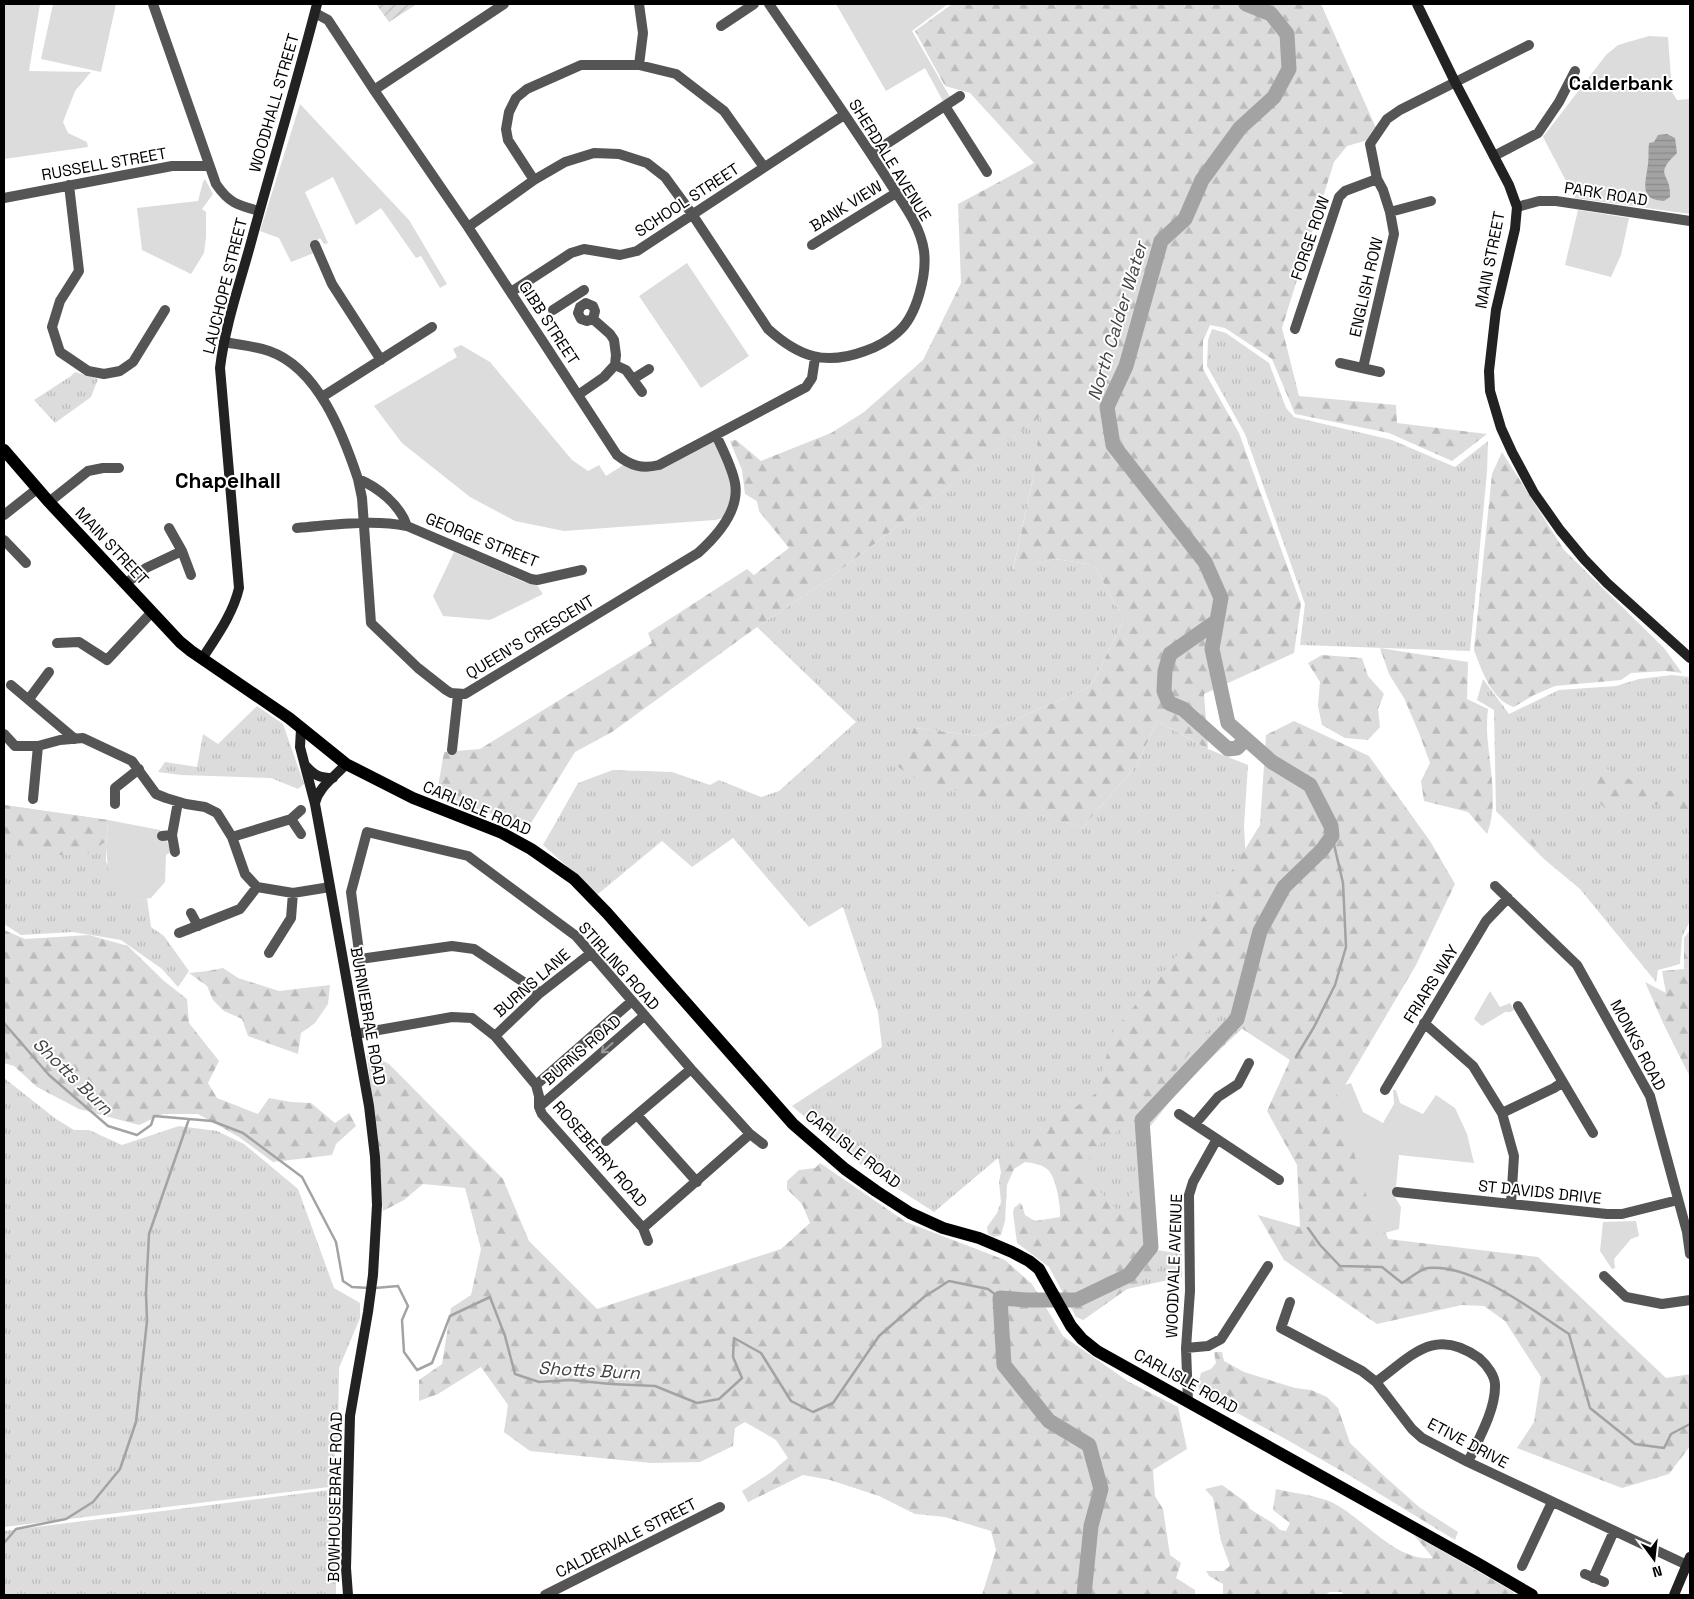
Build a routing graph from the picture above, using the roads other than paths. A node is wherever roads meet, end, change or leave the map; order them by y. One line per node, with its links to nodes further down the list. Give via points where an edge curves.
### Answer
1 (153, 4): 19 (street)
2 (504, 4): 13 (street)
3 (639, 4): 10 (street, via 643,33)
4 (754, 4): 8 (street)
5 (769, 4): 16 (street, SHERDALE AVENUE)
6 (1421, 5): 12 (street, MAIN STREET)
7 (316, 8): 13 (street, GIBB STREET, via 328,20); 29 (street, WOODHALL STREET)
8 (721, 26)
9 (1529, 45): 12 (street, ENGLISH ROW)
10 (639, 64): 20 (street, via 676,74 724,111); 23 (street, via 581,65 527,89 516,98 509,112 508,140)
11 (1576, 71): 18 (street, via 1538,133)
12 (1455, 82): 18 (street, MAIN STREET); 22 (street, ENGLISH ROW, via 1400,110 1382,126 1370,144)
13 (374, 90): 33 (street, GIBB STREET)
14 (960, 96): 15 (street)
15 (945, 106): 17 (street); 21 (street)
16 (844, 115): 17 (street, SHERDALE AVENUE); 20 (street, SCHOOL STREET)
17 (871, 154): 25 (street, SHERDALE AVENUE)
18 (1494, 156): 28 (street, MAIN STREET)
19 (209, 166): 24 (street, RUSSELL STREET, via 172,166); 29 (street, via 224,196 236,204)
20 (764, 167): 31 (street, SCHOOL STREET)
21 (988, 172)
22 (1377, 179): 30 (street, ENGLISH ROW); 40 (street, FORGE ROW, via 1345,191 1339,197)
23 (534, 180): 31 (street, via 565,162 594,153 620,154 647,163 665,177); 33 (street)
24 (69, 185): 26 (street, RUSSELL STREET); 37 (street, via 79,271 60,301 52,327 60,352 88,372 120,371 133,362)
25 (896, 193): 35 (street, BANK VIEW); 42 (street, SHERDALE AVENUE, via 915,222 924,251 923,279 913,312 900,331 875,347 854,355)
26 (4, 198)
27 (1431, 201): 30 (street)
28 (1517, 207): 32 (street, PARK ROAD, via 1556,201); 72 (street, MAIN STREET, via 1496,310 1489,370 1495,412 1534,493 1560,530 1607,582)
29 (259, 211): 41 (street, LAUCHOPE STREET)
30 (1390, 212): 46 (street, ENGLISH ROW, via 1394,234)
31 (692, 214): 36 (street, SCHOOL STREET, via 637,251 620,255 584,249 570,253); 42 (street, via 768,329 782,341)
32 (1690, 221)
33 (468, 227): 36 (street, GIBB STREET)
34 (315, 245): 43 (street, via 332,284)
35 (812, 245)
36 (511, 292): 51 (street, GIBB STREET)
37 (165, 310)
38 (553, 310): 45 (street, via 580,293 579,317 587,322 593,319 610,334 614,340)
39 (432, 327): 43 (street)
40 (1295, 329)
41 (224, 342): 52 (street, via 270,352 282,358 302,372); 73 (street, LAUCHOPE STREET, via 220,368 239,588 220,631)
42 (815, 358): 53 (street, GIBB STREET, via 812,378 806,388)
43 (381, 360): 52 (street)
44 (1340, 363): 46 (street)
45 (615, 365): 49 (street, via 626,370); 51 (street)
46 (1363, 368): 48 (street)
47 (649, 369): 49 (street)
48 (1380, 372)
49 (633, 380): 50 (street)
50 (642, 392)
51 (578, 395): 53 (street, GIBB STREET, via 617,455 632,465 659,465)
52 (322, 397): 56 (street, via 341,434)
53 (716, 435): 76 (street, QUEEN'S CRESCENT, via 735,483 736,495 730,515 712,541 698,553 465,694)
54 (4, 450): 57 (main road, MAIN STREET)
55 (120, 468): 58 (street, via 88,471)
56 (358, 479): 60 (street, QUEEN'S CRESCENT); 61 (street, GEORGE STREET, via 387,498)
57 (37, 489): 58 (main road, MAIN STREET); 59 (street)
58 (49, 502): 69 (main road, MAIN STREET)
59 (4, 515)
60 (363, 523): 61 (street); 63 (street); 76 (street, QUEEN'S CRESCENT, via 371,623 418,668 446,690)
61 (408, 526): 67 (street, GEORGE STREET, via 531,580)
62 (169, 528): 65 (street)
63 (297, 528)
64 (4, 540): 66 (street)
65 (182, 551): 68 (street); 69 (street, via 146,568)
66 (26, 563)
67 (582, 570)
68 (191, 575)
69 (125, 584): 70 (main road, MAIN STREET)
70 (151, 613): 71 (street, via 107,660 79,642); 73 (main road, MAIN STREET)
71 (57, 643)
72 (1690, 658)
73 (202, 659): 78 (main road, CARLISLE ROAD)
74 (49, 672): 77 (street)
75 (11, 685): 77 (street)
76 (458, 695): 82 (street)
77 (29, 699): 80 (street)
78 (301, 728): 83 (street, BURNIEBRAE ROAD, via 300,747); 84 (main road, CARLISLE ROAD)
79 (4, 734): 81 (street, via 15,746)
80 (75, 739): 81 (street); 85 (street, via 83,738 132,761)
81 (38, 746): 87 (street)
82 (452, 750)
83 (304, 764): 86 (street, via 316,776); 90 (street, BURNIEBRAE ROAD)
84 (346, 764): 86 (street); 143 (main road, CARLISLE ROAD, via 413,798 502,833 552,862 607,913 793,1124 845,1169 910,1213 943,1228 979,1238 1029,1261 1039,1269 1070,1326 1082,1339 1097,1351)
85 (139, 769): 88 (street, via 156,794); 89 (street, via 115,788)
86 (333, 778): 90 (street, via 321,788)
87 (32, 800)
88 (178, 802): 94 (street, via 205,807 217,813); 95 (street, via 167,836)
89 (115, 804)
90 (315, 804): 98 (street, BURNIEBRAE ROAD)
91 (301, 810): 92 (street)
92 (292, 819): 93 (street); 94 (street)
93 (301, 834)
94 (232, 837): 97 (street, via 245,874)
95 (175, 852)
96 (1495, 886): 100 (street, MONKS ROAD)
97 (257, 887): 99 (street); 102 (street, via 240,909)
98 (330, 887): 99 (street); 111 (street, BURNIEBRAE ROAD)
99 (293, 893): 104 (street, via 292,918)
100 (1508, 898): 110 (street, FRIARS WAY, via 1486,921); 131 (street, MONKS ROAD, via 1577,965 1650,1096)
101 (192, 913): 102 (street)
102 (198, 926): 103 (street)
103 (178, 933)
104 (269, 953)
105 (590, 954): 106 (street, BURNS LANE); 106 (street, STIRLING ROAD, via 576,936 468,856 367,832 351,892 360,959 452,946 474,949); 107 (street, STIRLING ROAD)
106 (540, 993): 112 (street, BURNS LANE)
107 (632, 1001): 109 (street, STIRLING ROAD); 116 (street, BURNS ROAD)
108 (1518, 1006): 115 (street)
109 (644, 1016): 114 (street, STIRLING ROAD); 118 (street, BURNS ROAD, one-way to 118)
110 (1424, 1023): 117 (street, FRIARS WAY); 119 (street, via 1474,1066)
111 (356, 1034): 112 (street, via 452,1017 472,1018); 140 (street, BURNIEBRAE ROAD, via 375,1156 373,1275)
112 (495, 1036): 116 (street)
113 (1249, 1063): 122 (street, via 1238,1084 1218,1096)
114 (691, 1068): 120 (street); 124 (street, STIRLING ROAD)
115 (1563, 1082): 119 (street); 123 (street)
116 (536, 1085): 118 (street, ROSEBERRY ROAD)
117 (1385, 1090)
118 (539, 1107): 133 (street, ROSEBERRY ROAD)
119 (1502, 1113): 132 (street, via 1514,1156)
120 (638, 1114): 126 (street); 129 (street)
121 (1179, 1114): 122 (street)
122 (1195, 1124): 125 (street)
123 (1593, 1132)
124 (750, 1134): 127 (street, STIRLING ROAD); 129 (street)
125 (1217, 1139): 128 (street); 141 (street, WOODVALE AVENUE, via 1189,1195 1190,1291)
126 (606, 1141)
127 (763, 1144)
128 (1279, 1180)
129 (697, 1182): 133 (street)
130 (1397, 1192): 132 (street, ST DAVIDS DRIVE)
131 (1678, 1200): 132 (street, ST DAVIDS DRIVE, via 1622,1214); 135 (street, MONKS ROAD)
132 (1511, 1204)
133 (643, 1228): 134 (street, ROSEBERRY ROAD)
134 (648, 1241)
135 (1690, 1254)
136 (1268, 1266): 141 (street, via 1221,1339 1208,1346)
137 (1604, 1276): 138 (street, via 1626,1297 1662,1304)
138 (1690, 1300)
139 (1290, 1302): 142 (street, ETIVE DRIVE, via 1282,1328 1362,1371)
140 (368, 1312): 151 (street, BOWHOUSEBRAE ROAD, via 350,1416)
141 (1186, 1348): 143 (street, WOODVALE AVENUE)
142 (1376, 1382): 144 (street, ETIVE DRIVE, via 1422,1438); 144 (street, via 1434,1344 1462,1347 1483,1362 1494,1377 1496,1386 1491,1410)
143 (1188, 1401): 153 (main road, CARLISLE ROAD)
144 (1468, 1462): 145 (street, ETIVE DRIVE)
145 (1552, 1502): 147 (street, ETIVE DRIVE); 149 (street)
146 (720, 1507): 152 (street, CALDERVALE STREET)
147 (1614, 1531): 148 (street, ETIVE DRIVE); 150 (street, via 1589,1576)
148 (1688, 1561): 154 (street)
149 (1522, 1566)
150 (1604, 1582)
151 (348, 1595)
152 (545, 1595)
153 (1532, 1595)
154 (1674, 1595)

